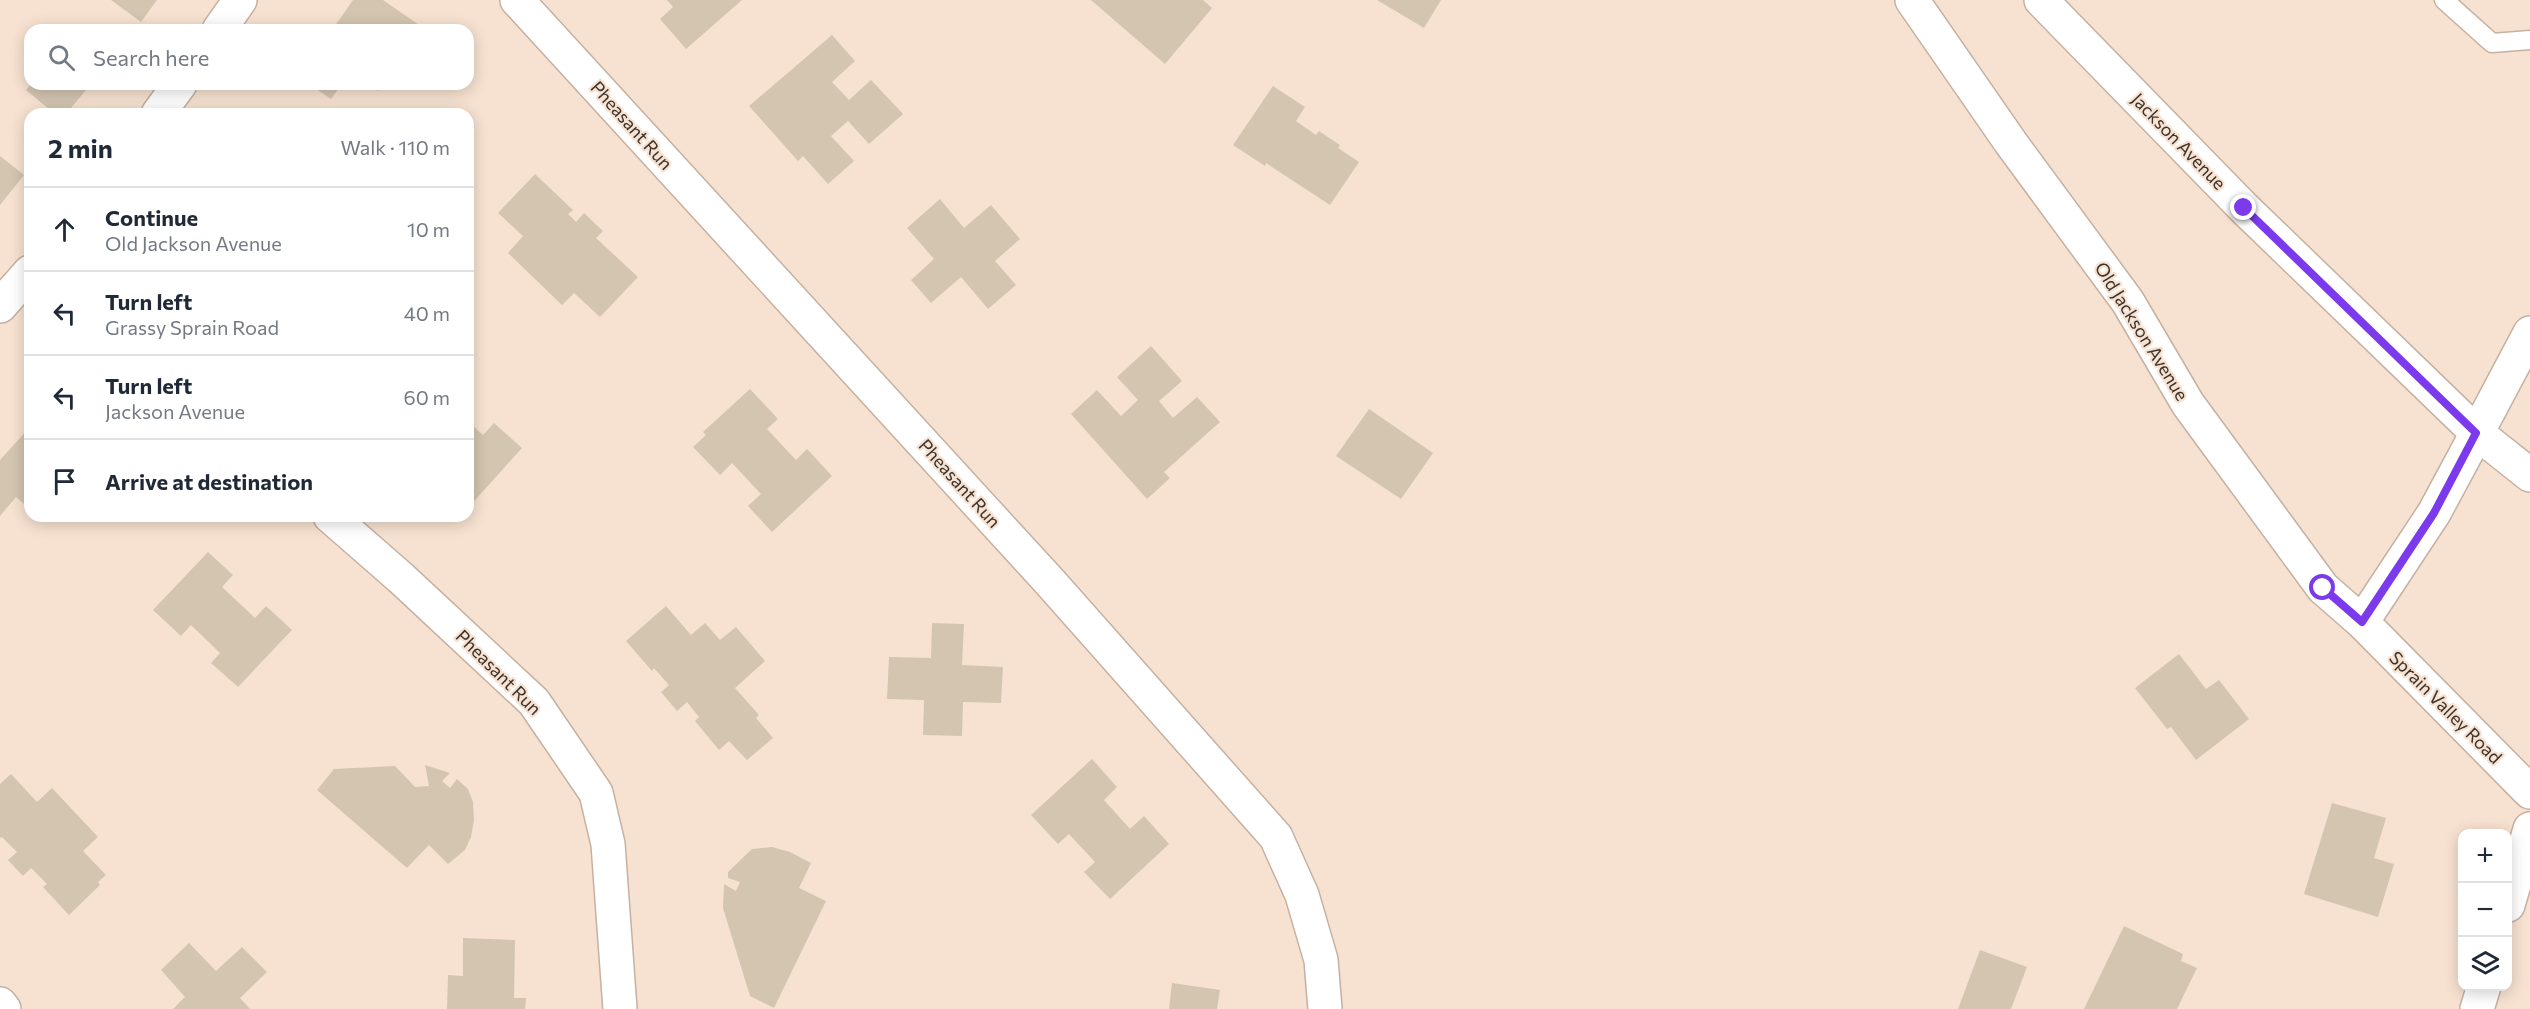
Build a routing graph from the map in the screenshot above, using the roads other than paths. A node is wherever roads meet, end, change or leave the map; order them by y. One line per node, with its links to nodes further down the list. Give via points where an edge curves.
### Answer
1 (240, 0): 6 (street)
2 (518, 0): 22 (street, Pheasant Run, via 1050,582 1276,837 1302,895 1321,960)
3 (1912, 0): 14 (street, Old Jackson Avenue, via 2128,302 2195,414 2323,588)
4 (2041, 0): 11 (street, Jackson Avenue, via 2244,208)
5 (2444, 0): 7 (lane, via 2492,43)
6 (223, 24)
7 (2530, 40)
8 (176, 90): 9 (street)
9 (162, 108)
10 (2530, 333): 11 (street)
11 (2476, 433): 12 (street, Jackson Avenue); 14 (street, via 2434,513)
12 (2530, 475)
13 (337, 522): 21 (street, Pheasant Run, via 534,702 596,793 608,844)
14 (2362, 622): 15 (street, Sprain Valley Road)
15 (2530, 792)
16 (2530, 829): 17 (street)
17 (2512, 891)
18 (2483, 991): 23 (street)
19 (0, 1004): 20 (street)
20 (4, 1009)
21 (620, 1009)
22 (1325, 1009)
23 (2477, 1009)

